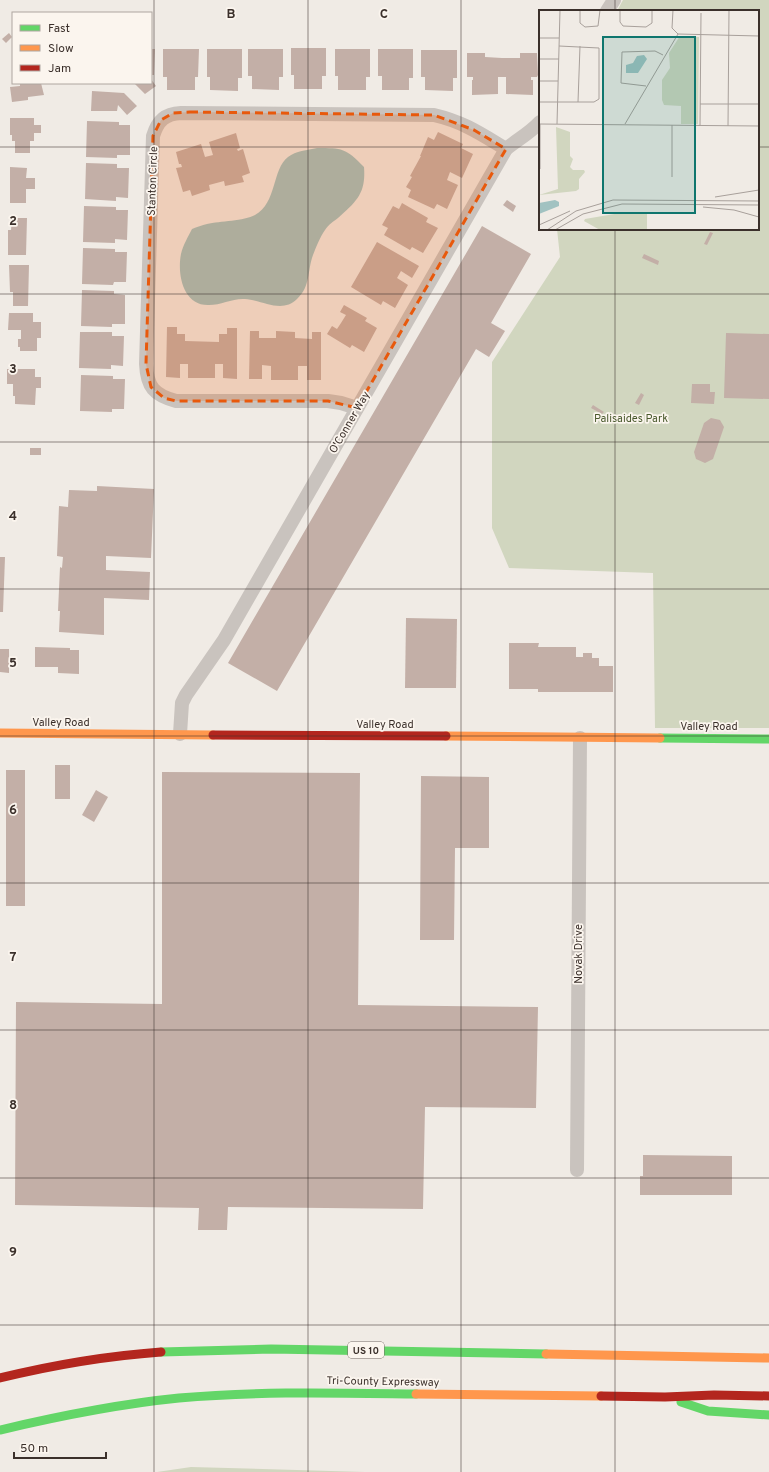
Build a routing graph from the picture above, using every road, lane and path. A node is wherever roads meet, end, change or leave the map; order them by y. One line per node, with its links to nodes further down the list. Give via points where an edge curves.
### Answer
1 (614, 0): 2 (street)
2 (608, 10)
3 (539, 123): 4 (street, O'Conner Way)
4 (506, 150): 5 (street, O'Conner Way); 5 (street, Stanton Circle, via 462,123 434,116 173,113 156,126 146,364 147,379 151,387 164,398 176,401 328,401)
5 (357, 408): 7 (street, O'Conner Way, via 224,640 186,695 182,703)
6 (0, 733): 7 (main road, Valley Road)
7 (180, 734): 8 (main road, Valley Road)
8 (580, 738): 9 (main road, Valley Road); 10 (street, Novak Drive)
9 (769, 739)
10 (577, 1170)
11 (756, 1348): 12 (main road)
12 (734, 1357): 13 (main road, US 10); 14 (main road, US 10, via 287,1349 206,1350 80,1361)
13 (769, 1358)
14 (0, 1378)
15 (769, 1396): 16 (main road, Tri-County Expressway)
16 (665, 1397): 17 (main road, via 708,1411); 18 (main road, Tri-County Expressway, via 316,1392 237,1394 118,1405)
17 (769, 1415)
18 (0, 1430)

